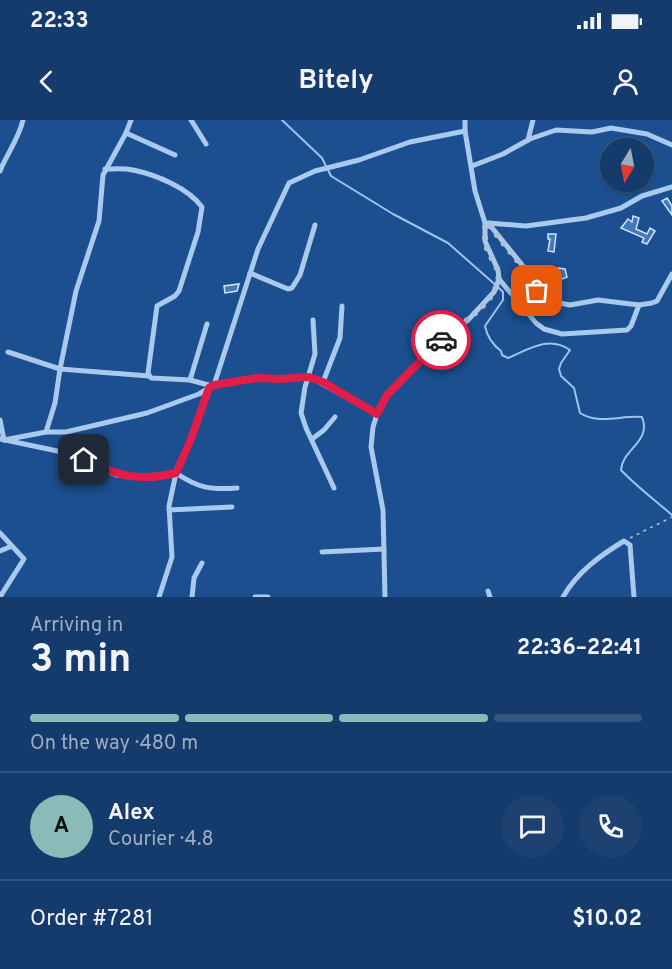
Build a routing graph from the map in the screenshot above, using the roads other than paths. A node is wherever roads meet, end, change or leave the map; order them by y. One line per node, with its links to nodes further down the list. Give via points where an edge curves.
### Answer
1 (23, 120): 14 (street)
2 (131, 120): 7 (street)
3 (465, 120): 6 (street)
4 (533, 120): 8 (street)
5 (194, 121): 9 (street)
6 (465, 131): 12 (street); 18 (street, via 410,142 315,171 289,183)
7 (126, 133): 11 (street); 13 (street)
8 (528, 140): 10 (street, via 556,130 592,132 611,128 647,134); 12 (street)
9 (206, 144)
10 (672, 145)
11 (175, 155)
12 (472, 166): 16 (street, via 477,202)
13 (105, 169): 26 (street, via 99,220 76,291); 27 (street, via 133,170 161,180 184,191 202,207 179,291 157,306)
14 (0, 171)
15 (672, 187): 16 (street, via 586,218 526,226)
16 (487, 223): 20 (street, via 485,241); 21 (street, via 531,276 537,291 549,301 570,305 598,300)
17 (315, 225): 18 (street, via 300,275 292,288)
18 (250, 273): 31 (street)
19 (672, 274): 21 (street, via 657,301)
20 (499, 279): 21 (street, via 543,328 556,333 627,330); 32 (street, via 494,292 468,320 443,338 387,395)
21 (639, 305)
22 (342, 306): 30 (street, via 340,338)
23 (313, 320): 28 (street, via 315,354)
24 (207, 324): 29 (street)
25 (8, 352): 26 (street)
26 (60, 369): 27 (street); 35 (street)
27 (149, 376): 29 (street)
28 (309, 377): 30 (street); 31 (street, via 257,378); 37 (street, via 301,413)
29 (189, 380): 31 (street)
30 (323, 382): 32 (street)
31 (212, 387): 35 (street, via 147,413 66,432); 38 (street)
32 (377, 414): 45 (street, via 371,447 383,510)
33 (334, 417): 37 (street)
34 (0, 420): 36 (street)
35 (46, 432): 36 (street)
36 (2, 439): 38 (street, via 67,453 116,475 152,478)
37 (312, 440): 40 (street)
38 (176, 473): 39 (street, via 194,485 219,490); 42 (street)
39 (237, 488)
40 (334, 488)
41 (232, 507): 42 (street)
42 (169, 510): 50 (street, via 172,557)
43 (0, 533): 44 (street)
44 (12, 546): 46 (street); 49 (street, via 24,559)
45 (384, 549): 47 (street); 54 (street)
46 (0, 550)
47 (322, 552)
48 (202, 563): 51 (street, via 194,578)
49 (0, 597)
50 (159, 597)
51 (192, 597)
52 (255, 597): 53 (street)
53 (268, 597)
54 (385, 597)
55 (563, 597): 56 (street, via 582,572 624,541 630,545)
56 (634, 597)

